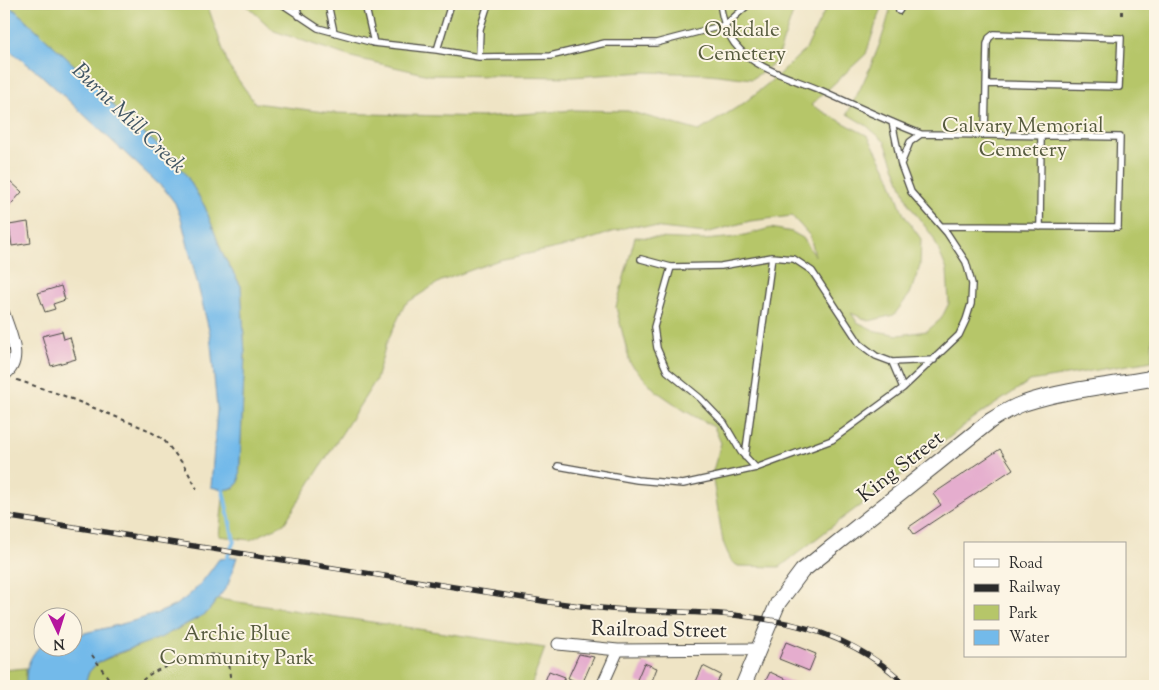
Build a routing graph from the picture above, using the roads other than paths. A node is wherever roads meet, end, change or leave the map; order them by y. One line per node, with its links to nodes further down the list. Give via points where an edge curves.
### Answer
1 (282, 4): 13 (lane)
2 (296, 4): 13 (lane)
3 (328, 4): 15 (lane)
4 (365, 4): 16 (lane)
5 (451, 4): 17 (lane)
6 (488, 4): 18 (lane, via 480,29)
7 (720, 4): 14 (lane)
8 (737, 4): 11 (lane)
9 (749, 4): 11 (lane)
10 (903, 4): 12 (lane)
11 (743, 9): 14 (lane)
12 (899, 11)
13 (299, 16): 15 (lane, via 318,28)
14 (725, 25): 18 (lane, via 656,43 605,44 550,56); 20 (lane, via 734,43 754,61)
15 (334, 32): 16 (lane)
16 (374, 42): 17 (lane)
17 (437, 50): 18 (lane)
18 (479, 57)
19 (986, 84): 19 (lane, via 986,44 994,34 1121,38 1119,87); 22 (lane)
20 (892, 122): 21 (lane); 24 (lane)
21 (921, 134): 22 (lane); 24 (lane, via 910,142)
22 (985, 135): 23 (lane)
23 (1041, 136): 26 (lane); 26 (lane, via 1120,137 1118,227)
24 (901, 165): 25 (lane, via 912,192)
25 (942, 226): 26 (lane); 31 (lane, via 966,262 972,284 971,304 959,334)
26 (1040, 227)
27 (772, 257): 29 (lane, via 721,266); 32 (lane, via 794,259 812,271 860,344 876,356); 36 (lane)
28 (642, 259): 29 (lane)
29 (671, 266): 36 (lane, via 654,327 657,348 667,371 724,423)
30 (4, 314): 33 (street, via 15,350 15,359)
31 (934, 360): 32 (lane); 35 (lane)
32 (892, 362): 35 (lane)
33 (5, 374)
34 (1155, 375): 40 (street, King Street, via 1024,403 990,421 802,571 778,602)
35 (903, 388): 38 (lane, via 832,440)
36 (746, 457): 38 (lane)
37 (558, 466): 38 (lane, via 637,480 683,484)
38 (756, 468)
39 (558, 644): 41 (street, Railroad Street)
40 (759, 648): 41 (street, Railroad Street); 43 (street, King Street)
41 (618, 650): 42 (street)
42 (602, 686)
43 (743, 686)

